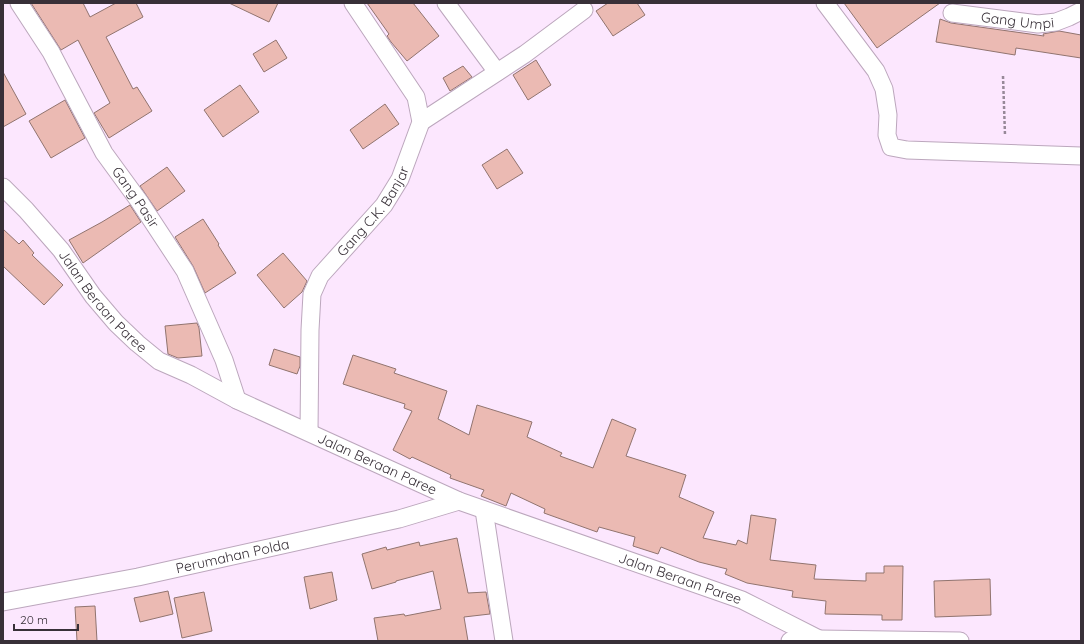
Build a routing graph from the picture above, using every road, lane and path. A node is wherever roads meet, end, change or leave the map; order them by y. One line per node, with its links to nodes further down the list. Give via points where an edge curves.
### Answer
1 (19, 3): 14 (street, Gang Pasir, via 51,52 104,153 185,271 224,360)
2 (353, 3): 10 (street, via 416,97)
3 (446, 3): 8 (street)
4 (825, 3): 11 (street, via 876,72 884,89 888,115 887,135 891,147 906,150)
5 (584, 10): 8 (street)
6 (1081, 10): 7 (street, Gang Umpi, via 1056,22 1038,24)
7 (952, 13)
8 (497, 72): 10 (street)
9 (1003, 76): 11 (path)
10 (421, 122): 15 (street, Gang C.K. Banjar, via 400,179 384,205 320,276 312,294)
11 (1006, 153): 12 (street)
12 (1081, 156)
13 (3, 187): 14 (street, Jalan Beraan Paree, via 36,221 93,296 137,343 159,361)
14 (237, 400): 15 (street, Jalan Beraan Paree)
15 (309, 432): 16 (street, Jalan Beraan Paree)
16 (460, 501): 17 (street, Jalan Beraan Paree); 18 (street, Perumahan Polda, via 399,519 169,570)
17 (484, 510): 19 (street, Jalan Beraan Paree, via 742,600); 20 (street)
18 (3, 602)
19 (819, 639): 21 (street); 22 (street)
20 (504, 641)
21 (790, 641)
22 (960, 641)

